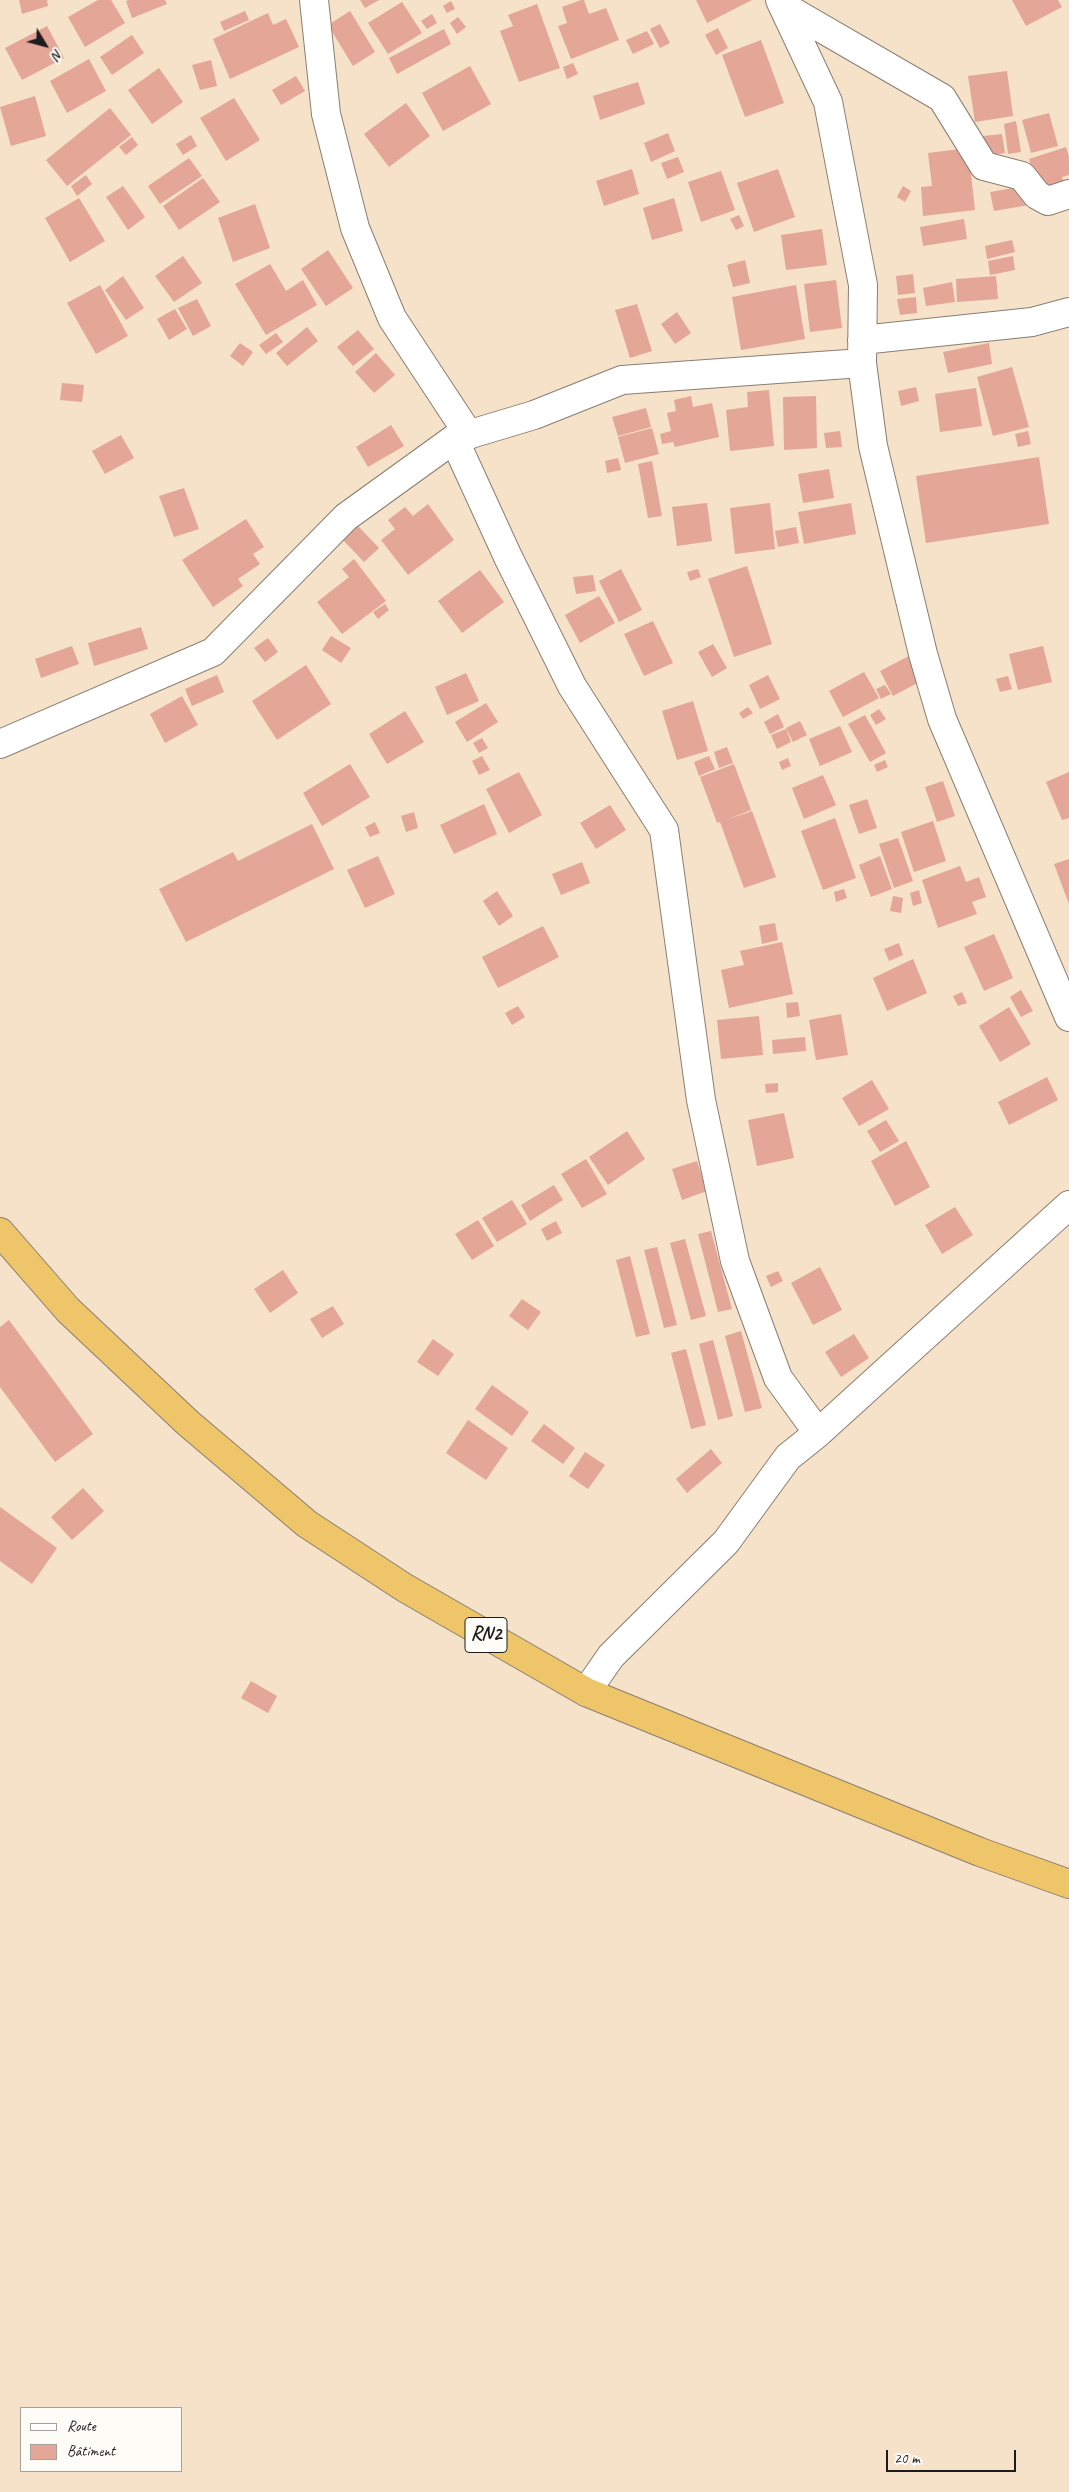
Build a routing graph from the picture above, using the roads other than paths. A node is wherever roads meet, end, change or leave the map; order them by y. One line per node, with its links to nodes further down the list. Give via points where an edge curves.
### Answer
1 (314, 0): 6 (street, via 326,114 355,228 392,318)
2 (781, 3): 3 (street, via 942,98 984,166 1022,176 1037,195 1048,202); 5 (street, via 828,102 863,285)
3 (1069, 194)
4 (1069, 312): 5 (street, via 1032,322)
5 (862, 351): 6 (street, via 622,380 534,415); 8 (street, via 873,446 942,719)
6 (462, 437): 7 (street, via 346,517 213,652); 11 (street, via 508,557 572,686 664,830 701,1100 736,1261 778,1378)
7 (0, 744)
8 (1069, 1018)
9 (1069, 1205): 11 (street)
10 (0, 1232): 12 (highway, RN2, via 68,1310 188,1423 307,1524 405,1588)
11 (818, 1433): 12 (street, via 788,1457 726,1542 611,1656)
12 (586, 1692): 13 (highway, RN2, via 971,1848)
13 (1069, 1884)

